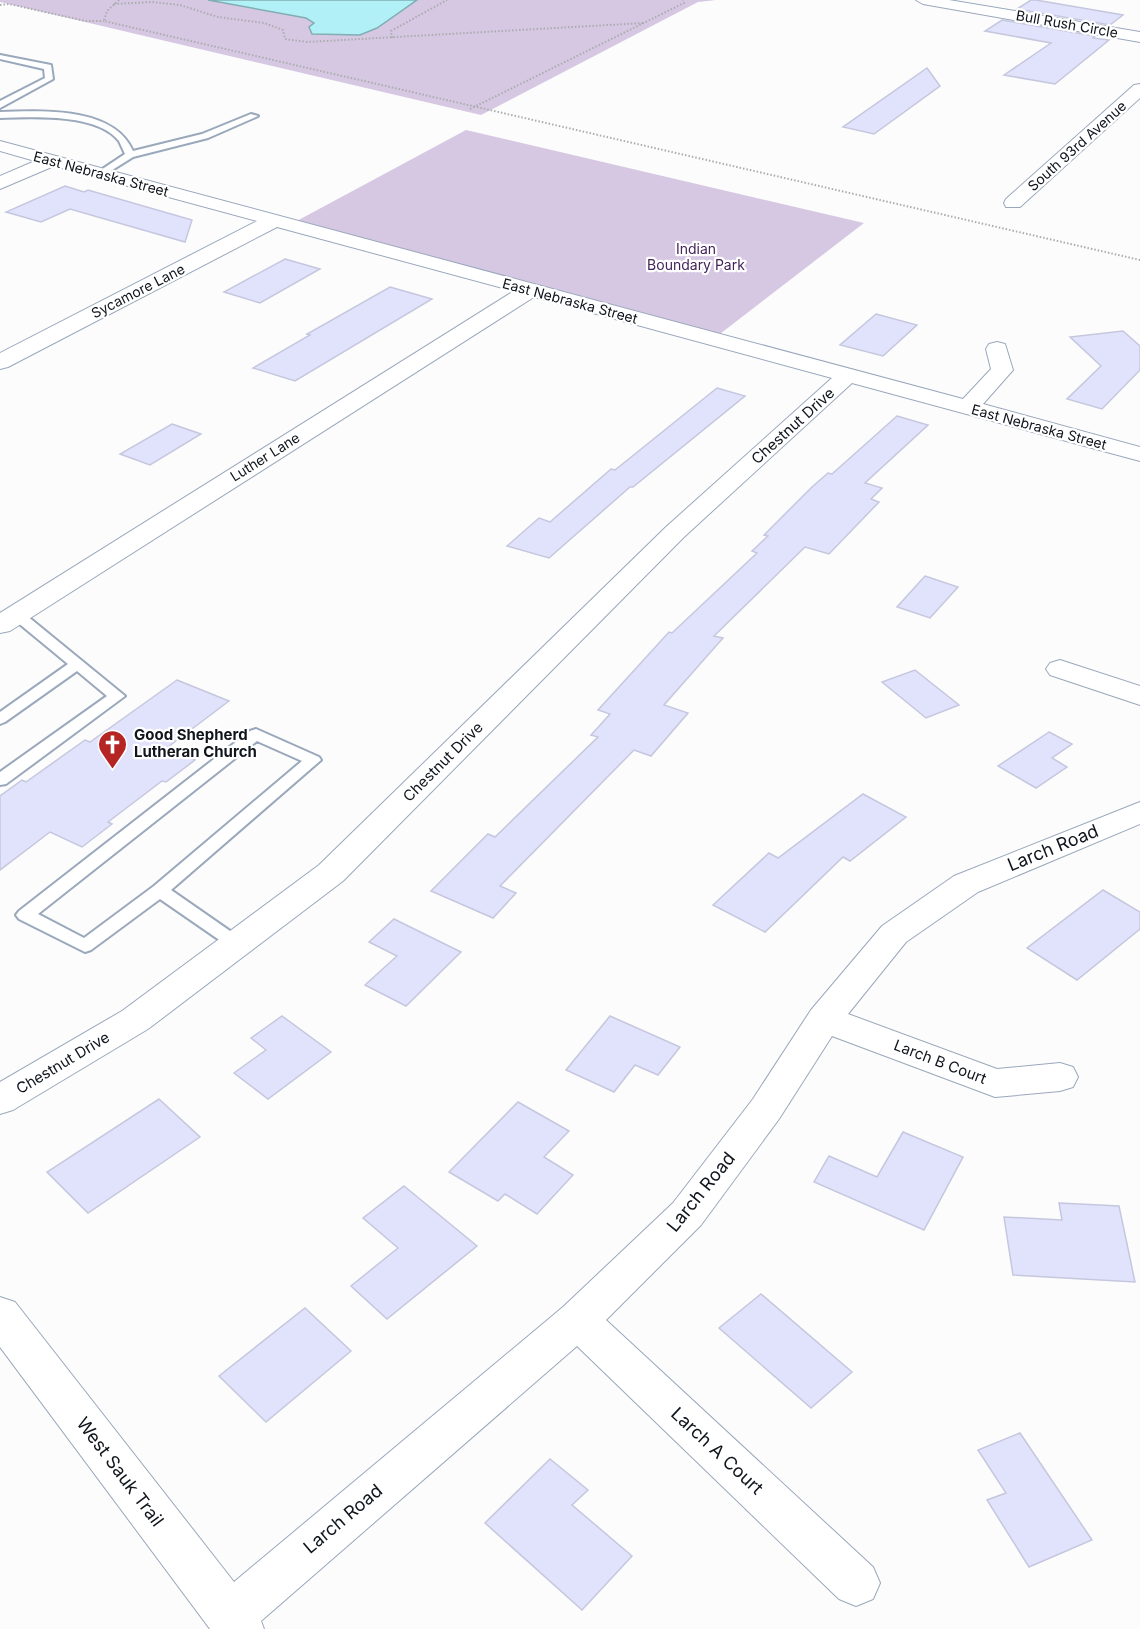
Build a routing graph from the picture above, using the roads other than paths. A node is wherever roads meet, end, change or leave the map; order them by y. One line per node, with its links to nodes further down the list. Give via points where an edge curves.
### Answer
1 (923, 0): 3 (street, Bull Rush Circle)
2 (1004, 0): 3 (street)
3 (988, 11): 4 (street, Bull Rush Circle)
4 (1140, 37)
5 (0, 57): 7 (lane, via 48,66 49,79)
6 (1140, 89): 15 (street, South 93rd Avenue)
7 (0, 105)
8 (0, 115): 11 (lane, via 36,114 93,123 121,138)
9 (254, 116): 11 (lane, via 205,136)
10 (0, 146): 12 (street, East Nebraska Street)
11 (130, 154): 13 (lane)
12 (51, 161): 13 (street, East Nebraska Street); 14 (street)
13 (101, 174): 16 (street, East Nebraska Street)
14 (0, 183)
15 (1014, 203)
16 (275, 220): 17 (street, East Nebraska Street); 19 (street, Sycamore Lane)
17 (530, 290): 20 (street, East Nebraska Street); 23 (street, Luther Lane)
18 (997, 349): 21 (street, via 1002,370)
19 (0, 362)
20 (848, 376): 21 (street, East Nebraska Street); 31 (street, Chestnut Drive, via 675,532 331,873)
21 (968, 407): 22 (street, East Nebraska Street)
22 (1140, 454)
23 (8, 619): 24 (lane)
24 (78, 664): 27 (lane); 28 (lane, via 117,696)
25 (1060, 669): 26 (street)
26 (1140, 696)
27 (0, 718)
28 (0, 780)
29 (1140, 812): 32 (street, Larch Road, via 966,884 894,934)
30 (160, 890): 30 (lane, via 286,783 314,760 256,734 25,915 85,946); 31 (lane)
31 (237, 944): 34 (street, Chestnut Drive, via 135,1020)
32 (824, 1019): 33 (street, Larch B Court, via 995,1083); 36 (street, Larch Road, via 766,1109 687,1214)
33 (1060, 1077)
34 (0, 1100)
35 (0, 1315): 38 (street, West Sauk Trail)
36 (578, 1320): 37 (street, Larch A Court); 38 (street, Larch Road)
37 (856, 1583)
38 (235, 1622)

